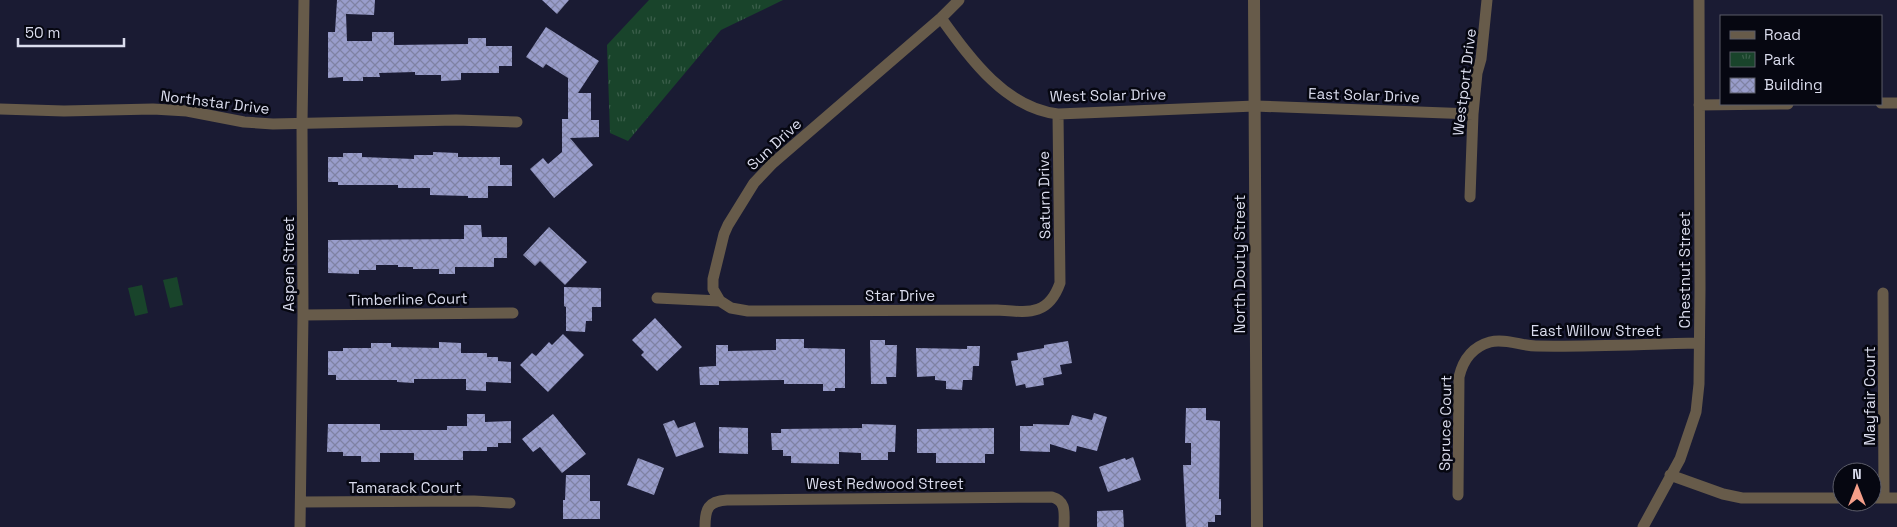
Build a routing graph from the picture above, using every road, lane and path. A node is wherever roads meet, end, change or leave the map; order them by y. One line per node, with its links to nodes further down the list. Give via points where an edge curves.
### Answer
1 (304, 0): 16 (street, Aspen Street)
2 (959, 0): 6 (street, Sun Drive)
3 (1254, 0): 11 (street, North Douty Street)
4 (1487, 0): 14 (street, Westport Drive)
5 (1699, 0): 9 (street, Chestnut Street)
6 (942, 18): 13 (street, West Solar Drive, via 1004,92 1025,105); 21 (street, Sun Drive, via 754,183 724,234 712,279)
7 (1882, 103): 8 (street)
8 (1897, 103)
9 (1699, 105): 10 (street); 24 (street, Chestnut Street)
10 (1720, 105)
11 (1255, 106): 13 (street, West Solar Drive); 14 (street, East Solar Drive); 36 (street, North Douty Street)
12 (0, 109): 16 (street, Northstar Drive, via 170,110 244,122)
13 (1058, 114): 18 (street, Saturn Drive)
14 (1473, 114): 17 (street, Westport Drive)
15 (517, 122): 16 (street, Northstar Drive)
16 (302, 123): 23 (street, Aspen Street)
17 (1470, 197)
18 (1060, 275): 21 (street, Star Drive, via 1054,299 1033,311 748,311 731,308)
19 (1884, 293): 29 (street, Mayfair Court)
20 (657, 298): 21 (street)
21 (720, 301)
22 (513, 313): 23 (street, Timberline Court)
23 (303, 315): 31 (street, Aspen Street)
24 (1698, 344): 25 (street, East Willow Street, via 1535,346 1502,341 1479,346); 26 (street, Chestnut Street, via 1696,412 1680,459)
25 (1469, 355): 27 (street, Spruce Court, via 1459,377)
26 (1670, 475): 28 (street, via 1742,498); 37 (street, Chestnut Street)
27 (1458, 494)
28 (1832, 498)
29 (1884, 498): 30 (street)
30 (1897, 498)
31 (300, 502): 32 (street, Tamarack Court); 33 (street, Aspen Street)
32 (510, 503)
33 (300, 527)
34 (705, 527): 35 (street, West Redwood Street, via 707,510 718,500 1052,497 1059,499 1064,508)
35 (1064, 527)
36 (1257, 527)
37 (1643, 527)

